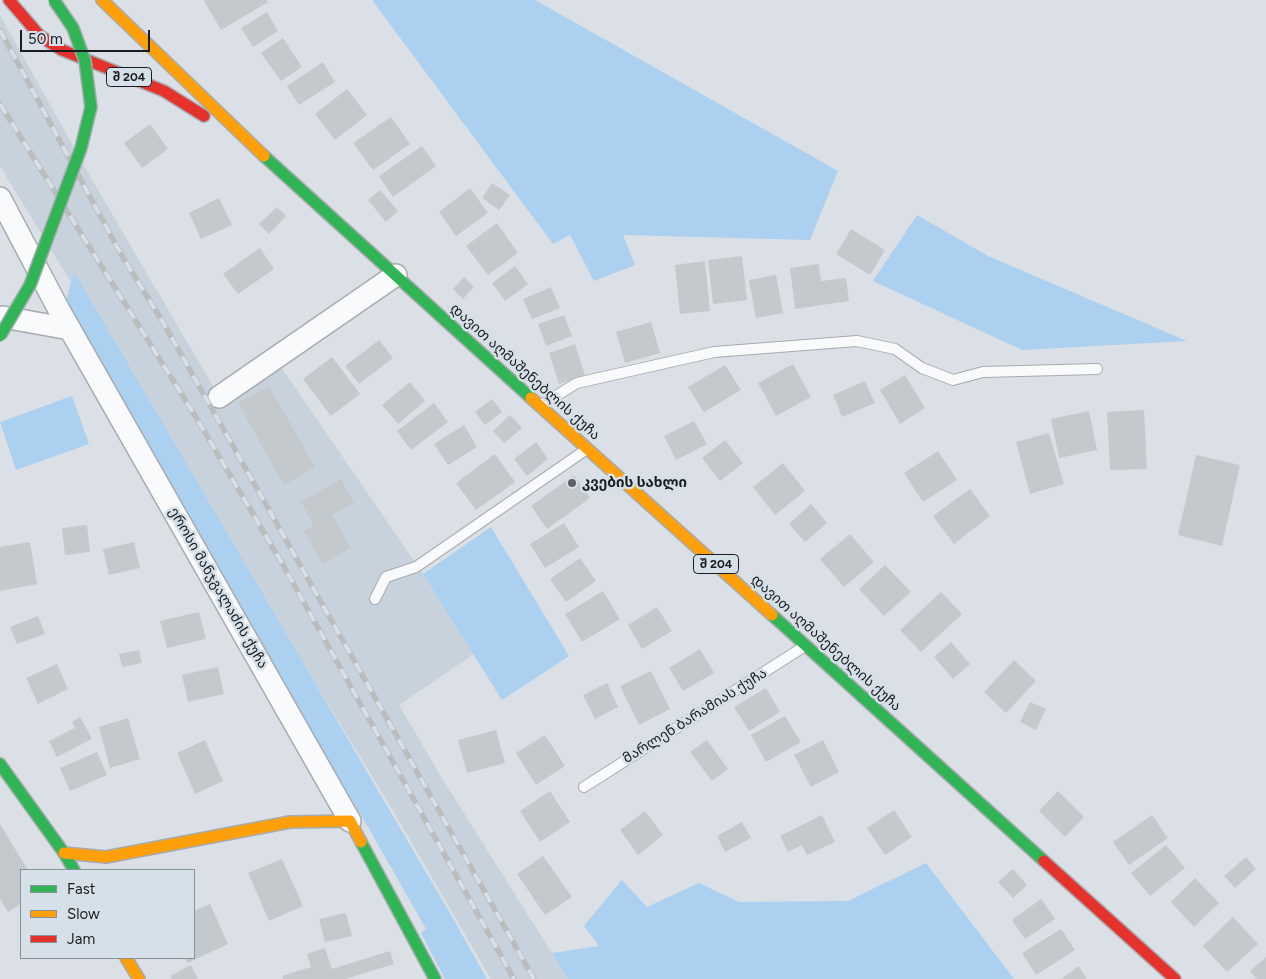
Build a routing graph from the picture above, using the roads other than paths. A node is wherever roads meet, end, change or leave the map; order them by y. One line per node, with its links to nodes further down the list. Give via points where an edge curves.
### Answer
1 (9, 0): 4 (main road, დავით აღმაშენებლის ქუჩა / შ 204, via 40,36 62,50 164,90)
2 (54, 0): 9 (main road, bridge, via 73,28 85,61 91,106 81,148 30,285)
3 (102, 0): 4 (main road, დავით აღმაშენებლის ქუჩა / შ 204)
4 (256, 149): 6 (main road, დავით აღმაშენებლის ქუჩა / შ 204)
5 (0, 198): 8 (street, ეროსი მანჯგალაძის ქუჩა)
6 (396, 275): 11 (street); 12 (main road, დავით აღმაშენებლის ქუჩა / შ 204)
7 (0, 319): 8 (street)
8 (70, 329): 18 (street, ეროსი მანჯგალაძის ქუჩა)
9 (0, 336)
10 (1097, 369): 12 (lane, via 983,372 953,380 922,368 895,348 858,341 714,352 577,383)
11 (219, 397)
12 (540, 406): 13 (main road, დავით აღმაშენებლის ქუჩა / შ 204)
13 (588, 448): 14 (lane, via 416,567 386,577); 15 (main road, დავით აღმაშენებლის ქუჩა / შ 204)
14 (375, 599)
15 (806, 646): 17 (lane, მარლენ ბარამიას ქუჩა); 24 (main road, დავით აღმაშენებლის ქუჩა / შ 204)
16 (0, 764): 19 (main road)
17 (584, 787)
18 (350, 821): 19 (main road, via 290,822 106,857); 23 (main road, ეროსი მანჯგალაძის ქუჩა)
19 (64, 853): 20 (main road)
20 (73, 869)
21 (127, 959): 22 (main road)
22 (139, 979)
23 (435, 979)
24 (1175, 979)

